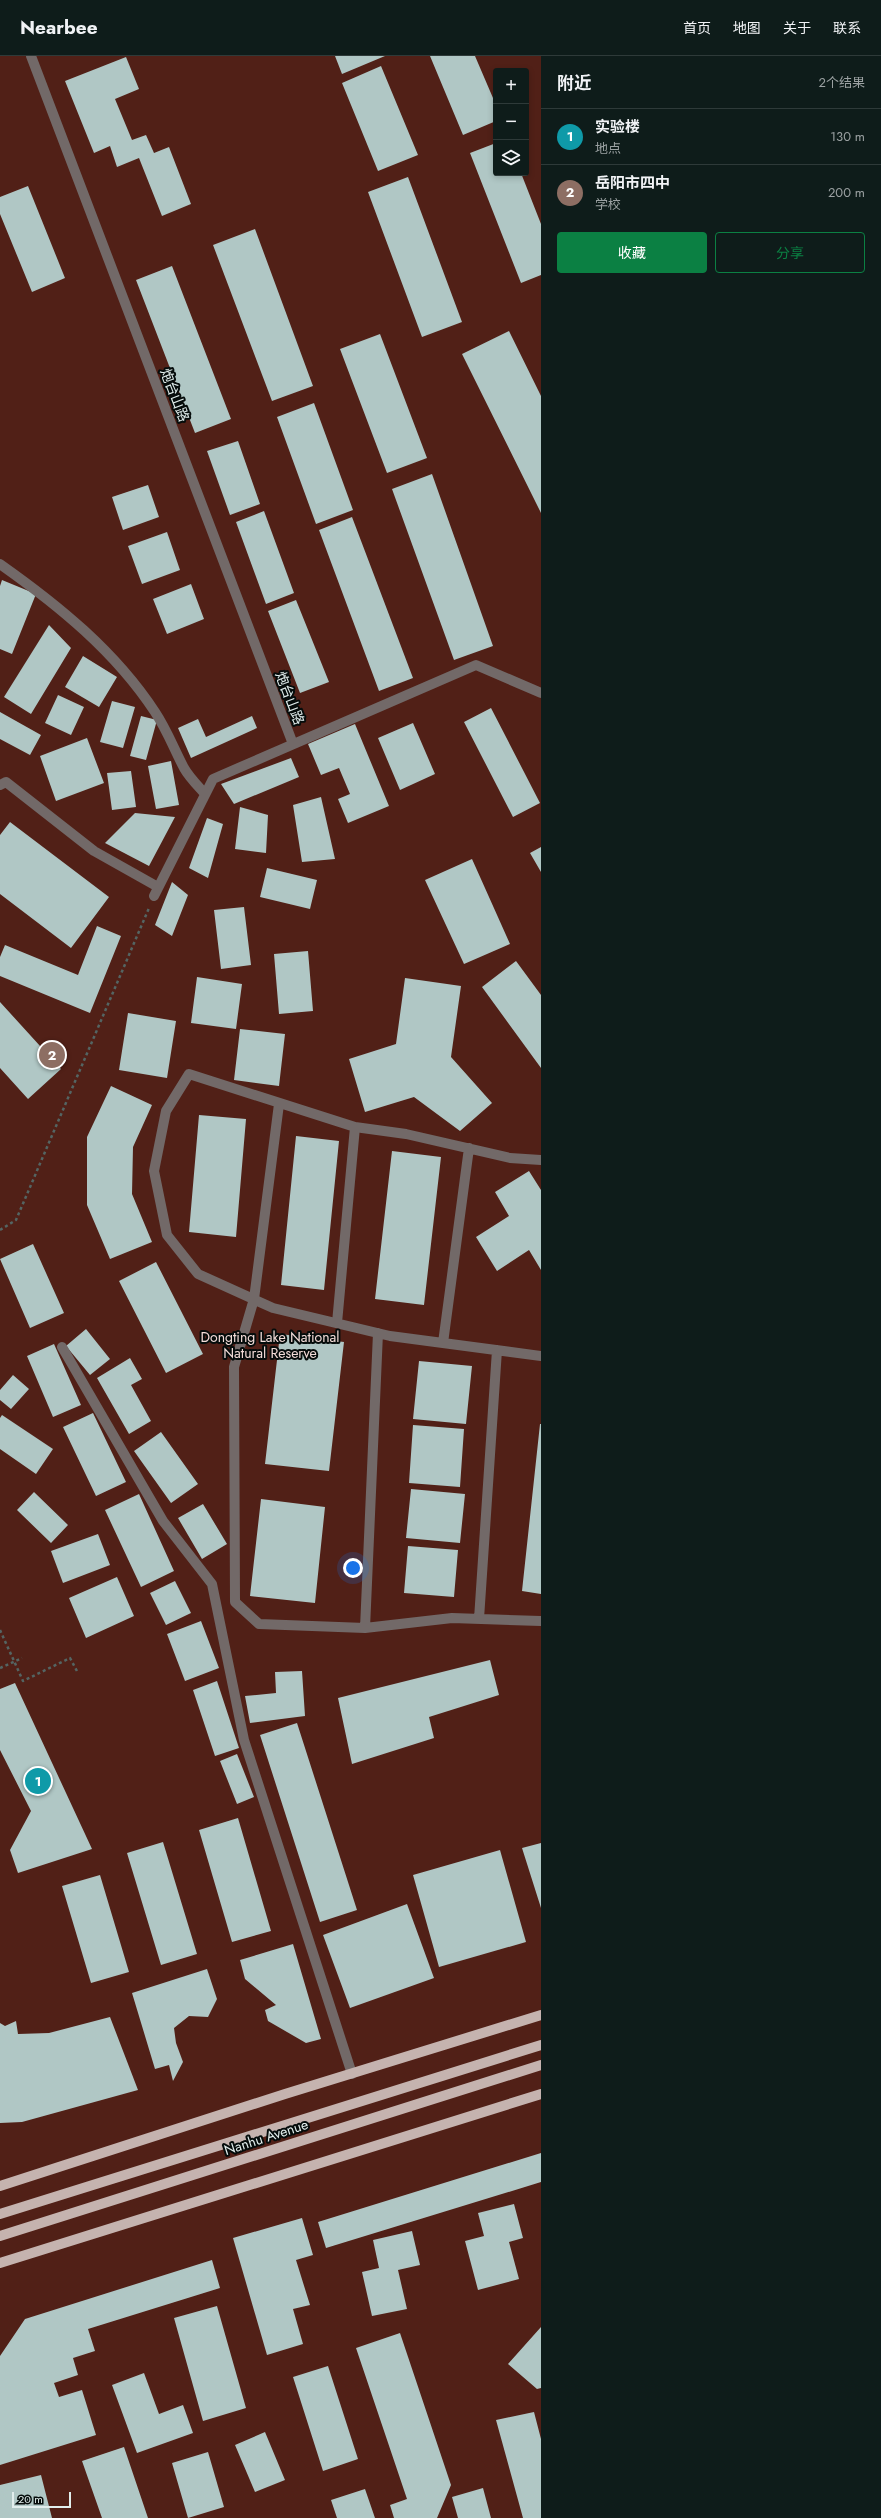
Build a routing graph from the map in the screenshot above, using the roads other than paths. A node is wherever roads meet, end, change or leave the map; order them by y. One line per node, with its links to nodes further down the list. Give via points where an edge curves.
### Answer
1 (31, 56): 4 (street, 炮台山路)
2 (0, 564): 6 (street, via 43,594 84,629 122,670 154,711 171,739 184,769)
3 (541, 693): 4 (street, via 476,665)
4 (293, 744): 6 (street, via 213,779)
5 (0, 785): 6 (street, via 6,782 94,851 156,892)
6 (205, 794)
7 (279, 1104): 8 (street); 11 (street); 11 (street, via 188,1074 166,1111 154,1171 167,1235 198,1274)
8 (355, 1127): 9 (street, via 406,1134); 12 (street)
9 (469, 1148): 10 (street, via 510,1158); 14 (street)
10 (541, 1160)
11 (254, 1299): 12 (street, via 273,1308); 20 (street, via 234,1367 235,1602 259,1624)
12 (337, 1323): 13 (street)
13 (378, 1333): 14 (street); 20 (street)
14 (443, 1343): 16 (street)
15 (62, 1347): 24 (street, via 163,1521 212,1584 244,1740)
16 (497, 1350): 17 (street); 18 (street)
17 (541, 1356)
18 (479, 1619): 19 (street); 20 (street, via 452,1618)
19 (541, 1621)
20 (365, 1628)
21 (541, 2015): 24 (main road)
22 (541, 2045): 27 (main road, Nanhu Avenue)
23 (541, 2065): 28 (main road, Nanhu Avenue)
24 (352, 2074): 26 (main road)
25 (541, 2094): 29 (main road)
26 (0, 2186)
27 (0, 2214)
28 (0, 2236)
29 (0, 2262)

